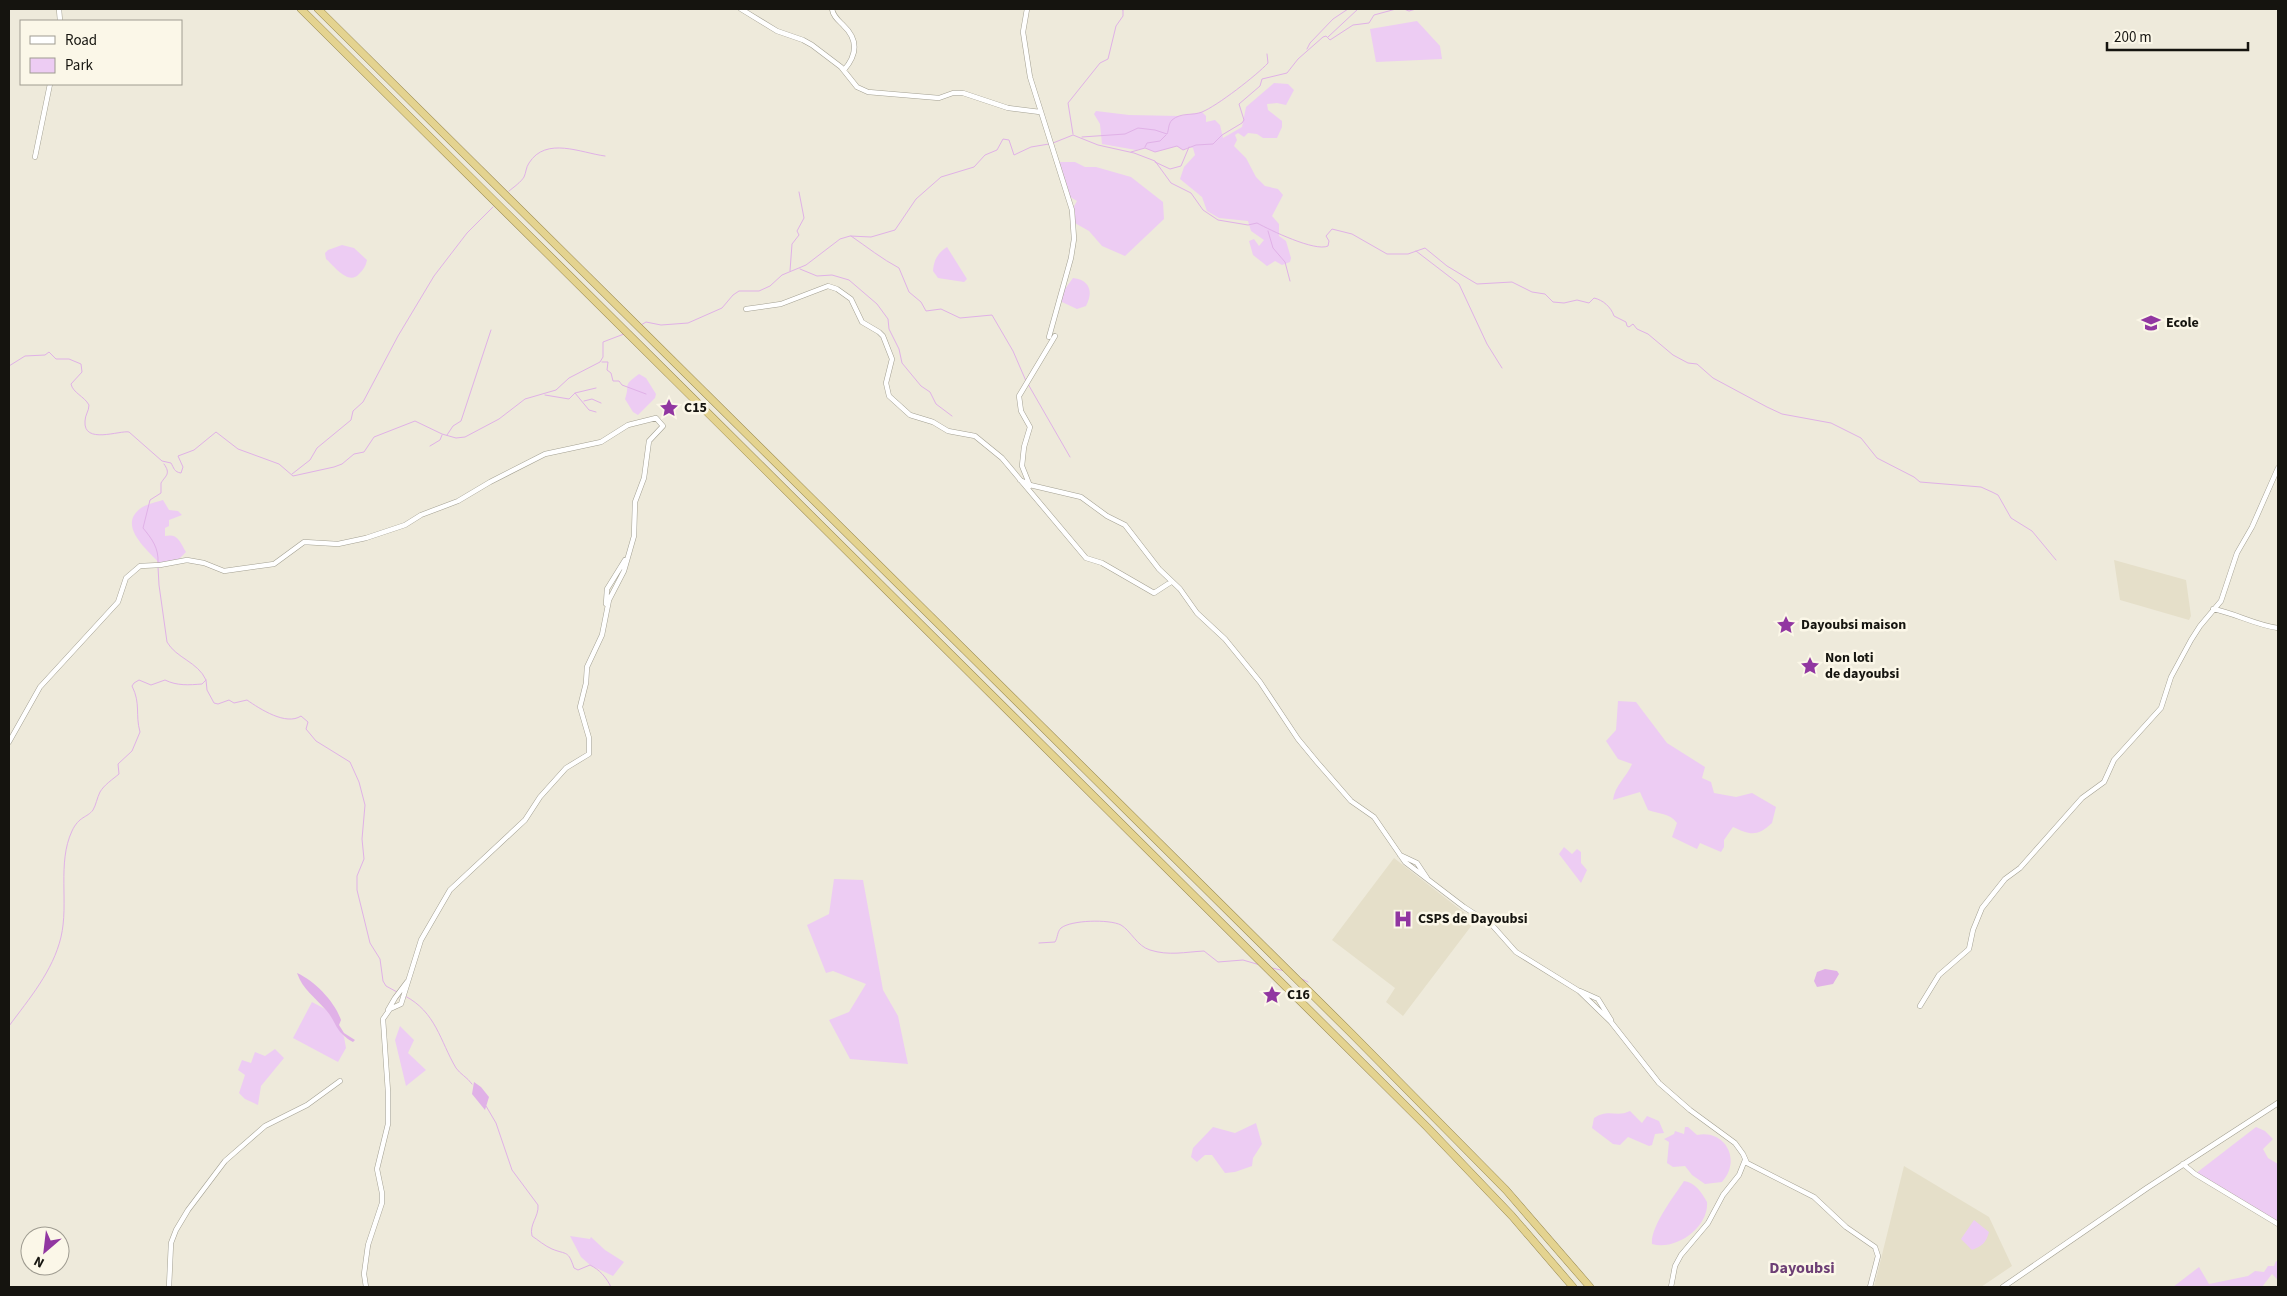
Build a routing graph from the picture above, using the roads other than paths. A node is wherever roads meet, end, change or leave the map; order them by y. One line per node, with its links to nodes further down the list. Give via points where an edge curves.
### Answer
1 (301, 9): 33 (highway, via 1427,1127 1512,1216)
2 (318, 9): 34 (highway, via 1427,1109 1506,1190)
3 (742, 9): 6 (street, via 776,31 803,40)
4 (832, 9): 6 (street, via 851,36 855,48 854,56)
5 (1027, 9): 8 (street, via 1023,32 1025,58)
6 (844, 70): 8 (street, via 857,87 868,92 939,98 964,93 1008,108)
7 (50, 85): 9 (street)
8 (1040, 112): 12 (street, via 1072,210 1074,239)
9 (34, 157)
10 (746, 309): 14 (street, via 781,304 828,286 837,289 851,299 862,322 883,336 892,359 886,383 889,396 910,415 948,431 975,436 1002,458)
11 (1055, 336): 15 (street, via 1019,396 1021,411 1030,426 1022,466)
12 (1049, 337)
13 (2278, 468): 18 (street, via 2237,553 2223,596)
14 (1020, 480): 15 (street); 16 (street)
15 (1030, 485): 16 (street); 17 (street, via 1081,497 1125,525)
16 (1032, 495): 17 (street, via 1086,558 1102,563 1151,593)
17 (1171, 582): 22 (street, via 1260,682 1317,762 1352,801 1374,817 1399,854 1416,863 1429,882 1492,925 1516,952)
18 (2213, 609): 19 (street); 23 (street, via 2171,677 2161,708 2154,718 2114,760 2104,782 2082,798 2020,868 2005,879 1982,908 1969,949 1939,975)
19 (2278, 628)
20 (9, 742): 21 (street, via 40,687 118,602 126,578 140,566 186,560 224,571 238,570 274,564 304,542 338,544 366,538 458,500 545,454 601,442 628,425 656,418 663,426 649,441 644,478 635,502 634,536 627,557 607,589 602,635 587,667 581,712 589,738 589,754 566,768 525,820 450,890 420,940)
21 (410, 979): 24 (street); 24 (street, via 401,1004)
22 (1579, 991): 25 (street); 25 (street, via 1598,999)
23 (1920, 1006)
24 (388, 1010): 32 (street, via 382,1019 388,1124 377,1169 382,1203 368,1245 364,1274)
25 (1611, 1022): 28 (street, via 1659,1082 1735,1143)
26 (340, 1081): 31 (street, via 307,1105 265,1126 225,1161 176,1230 171,1243)
27 (2278, 1103): 29 (street)
28 (1745, 1160): 35 (street, via 1708,1223 1681,1255); 36 (street, via 1814,1197 1846,1227 1875,1247 1878,1256)
29 (2183, 1164): 30 (street); 37 (street)
30 (2278, 1224)
31 (169, 1287)
32 (366, 1287)
33 (1573, 1287)
34 (1590, 1287)
35 (1671, 1287)
36 (1870, 1287)
37 (2003, 1287)

